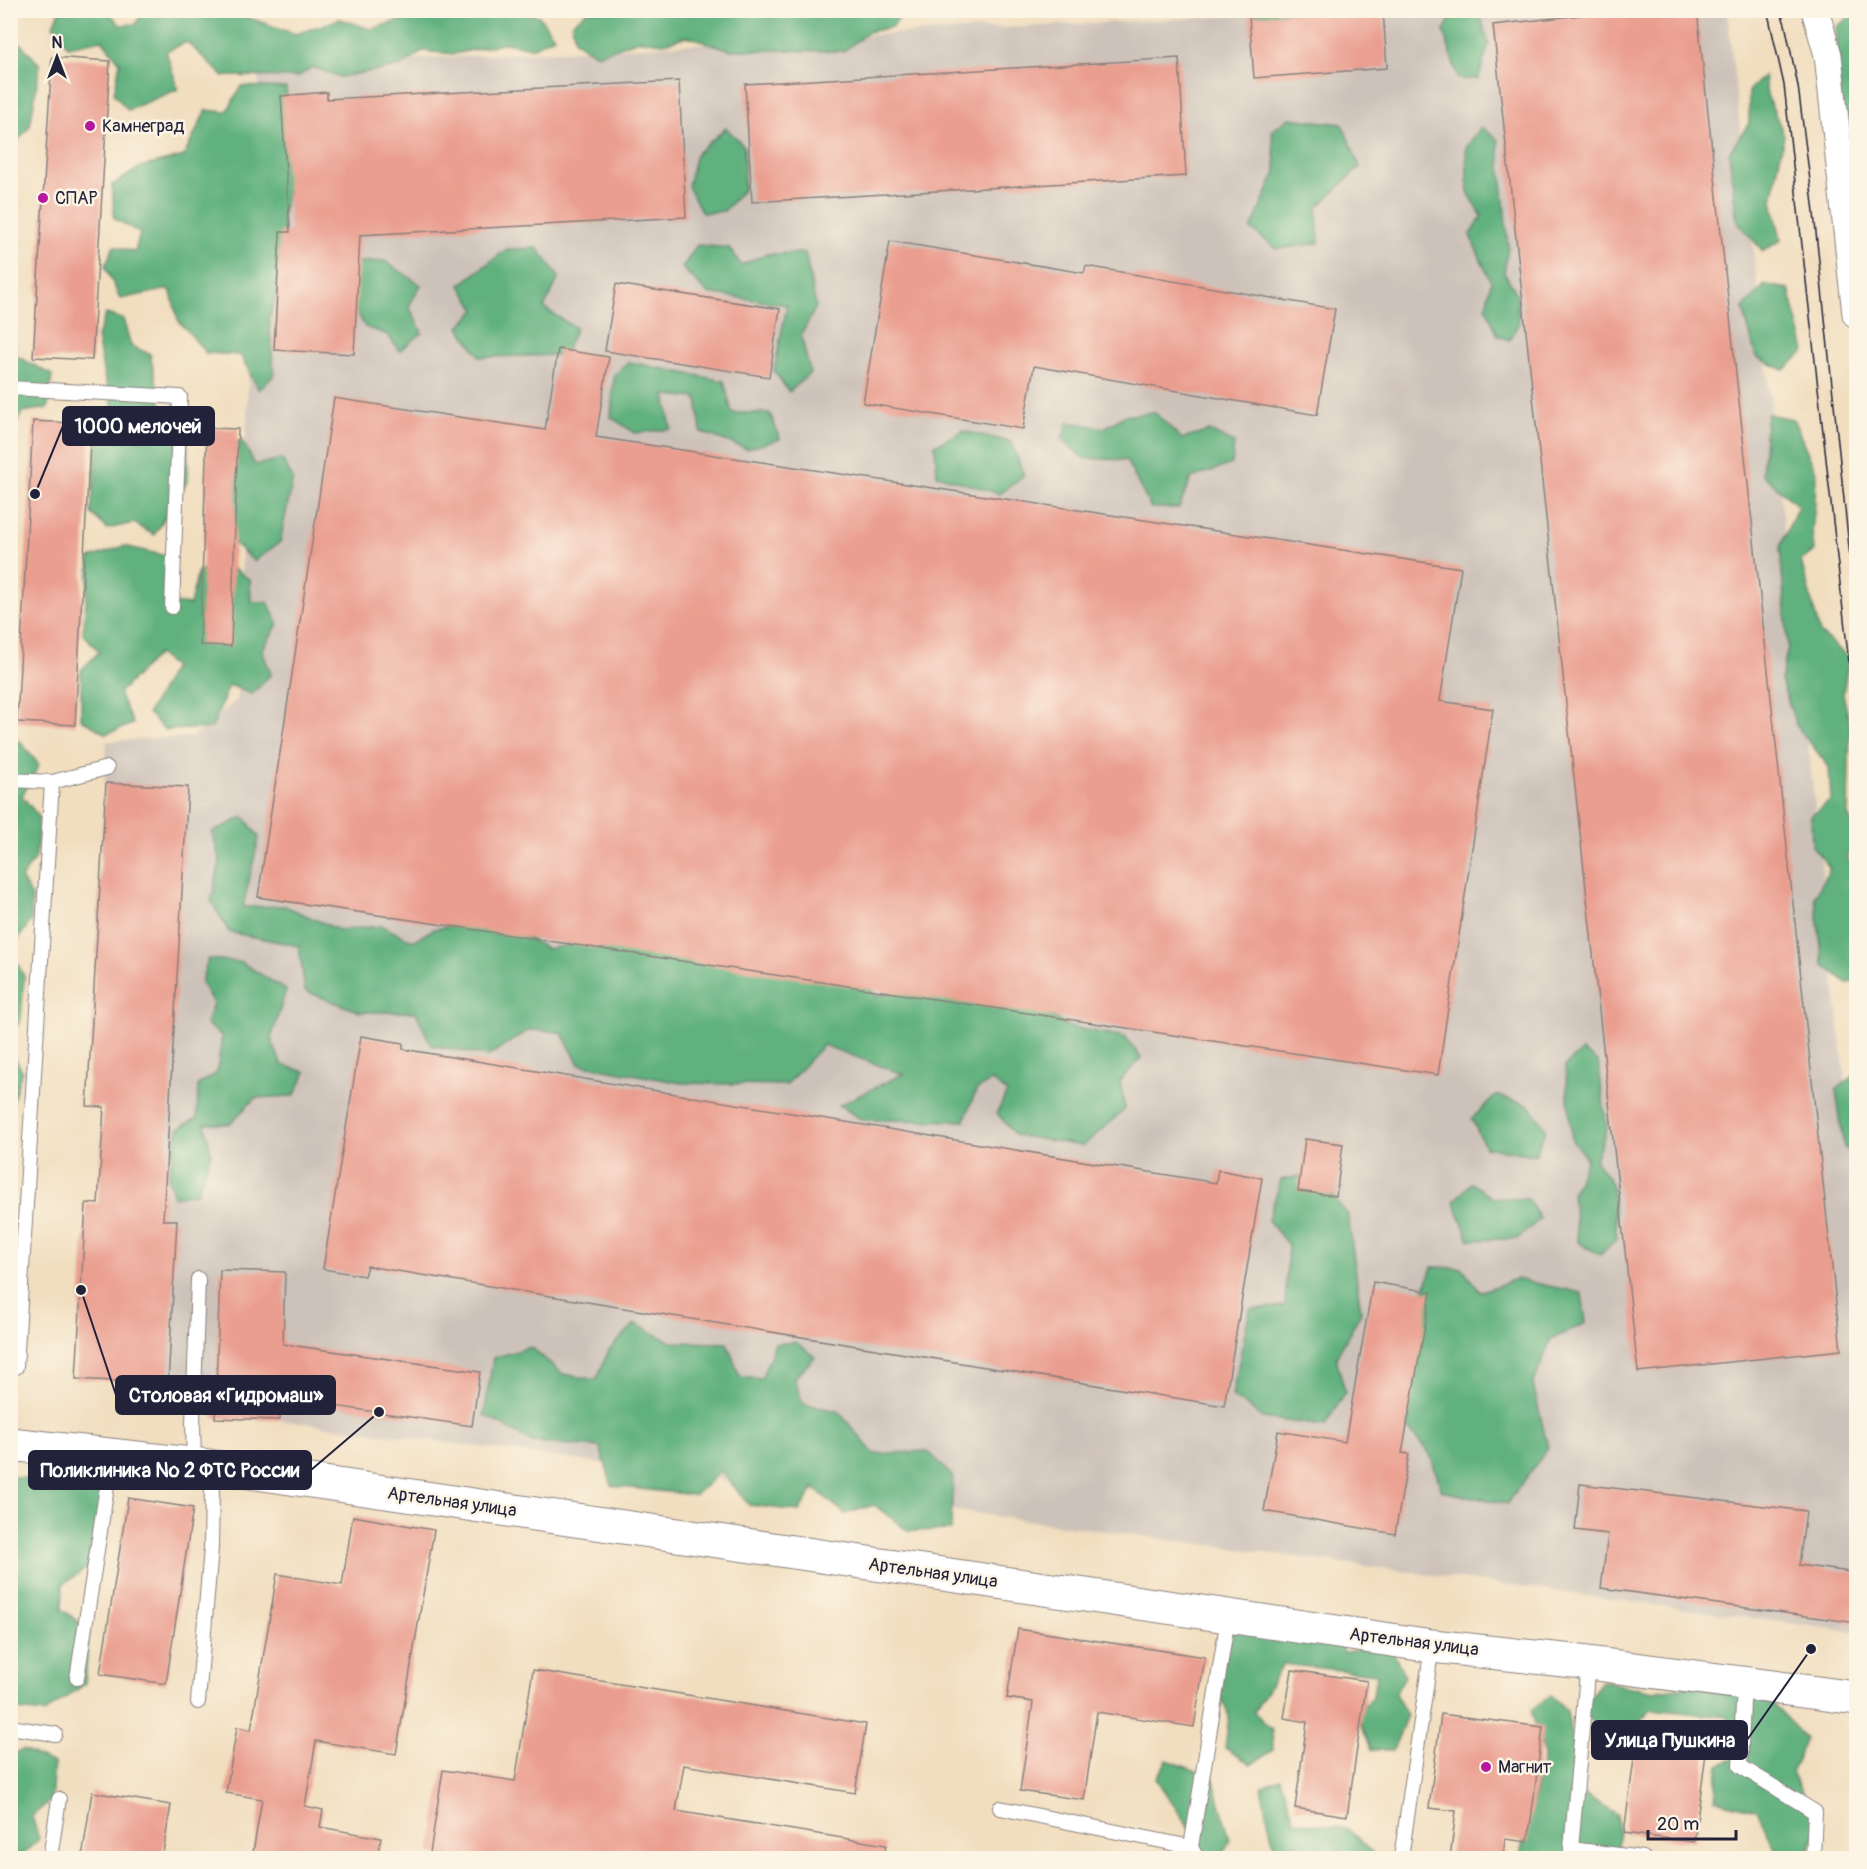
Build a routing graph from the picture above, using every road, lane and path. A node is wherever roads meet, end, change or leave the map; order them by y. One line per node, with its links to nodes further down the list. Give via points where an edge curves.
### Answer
1 (1815, 10): 2 (street, via 1828,55)
2 (1857, 314)
3 (10, 388): 4 (lane, via 180,397)
4 (172, 608)
5 (106, 768): 7 (lane)
6 (10, 780): 7 (lane)
7 (52, 782): 9 (lane)
8 (198, 1279): 12 (lane, via 193,1423)
9 (16, 1367)
10 (10, 1444): 11 (street, Артельная улица)
11 (112, 1455): 12 (street, Артельная улица); 16 (lane)
12 (202, 1465): 13 (street, Артельная улица); 19 (lane, via 212,1488 211,1548)
13 (1228, 1617): 14 (street, Артельная улица); 24 (lane)
14 (1432, 1646): 15 (street, Артельная улица); 28 (lane)
15 (1588, 1663): 17 (street, Артельная улица); 25 (lane)
16 (77, 1678)
17 (1744, 1683): 18 (street, Артельная улица); 30 (lane, via 1740,1766 1815,1812)
18 (1856, 1698)
19 (198, 1702)
20 (10, 1727): 21 (lane)
21 (55, 1734)
22 (59, 1799): 26 (lane)
23 (1000, 1808): 24 (lane)
24 (1194, 1853): 27 (lane)
25 (1570, 1854): 29 (lane)
26 (50, 1858)
27 (1181, 1858)
28 (1401, 1858)
29 (1643, 1858)
30 (1812, 1858)

